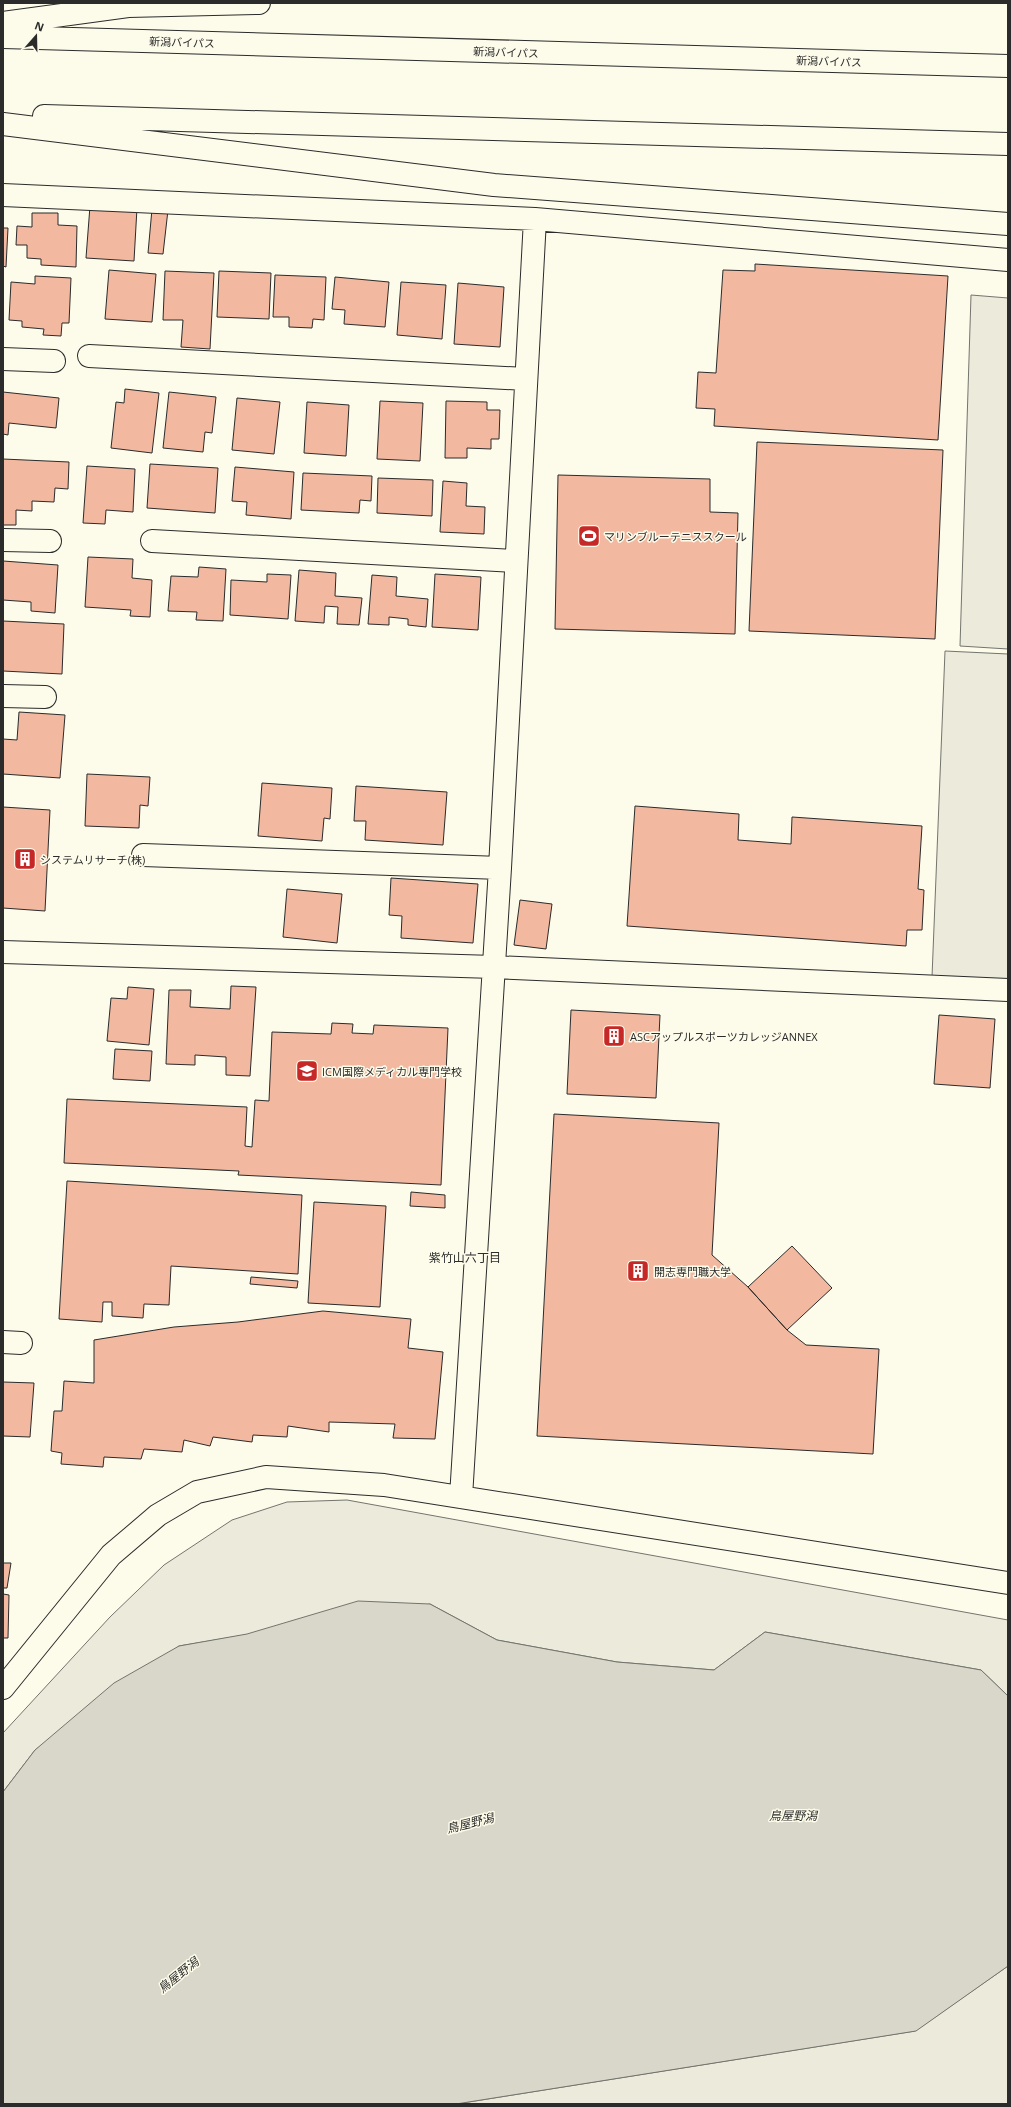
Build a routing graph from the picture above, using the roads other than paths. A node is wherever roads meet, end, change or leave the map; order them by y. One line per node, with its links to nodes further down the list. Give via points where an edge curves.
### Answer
1 (259, 3): 2 (main road, via 128,6)
2 (3, 23)
3 (3, 37): 4 (main road, 新潟バイパス)
4 (1008, 66)
5 (3, 115): 7 (main road)
6 (3, 124): 10 (main road, via 494,185)
7 (1008, 144)
8 (3, 195): 9 (main road)
9 (535, 219): 11 (main road); 15 (main road)
10 (1008, 224)
11 (1008, 260)
12 (89, 356): 15 (main road)
13 (3, 359): 14 (main road)
14 (54, 361)
15 (526, 379): 19 (main road)
16 (3, 540): 17 (main road)
17 (50, 541)
18 (152, 541): 19 (main road)
19 (516, 561): 23 (main road)
20 (3, 696): 21 (main road)
21 (45, 697)
22 (143, 855): 23 (main road)
23 (500, 868): 25 (main road)
24 (3, 952): 25 (main road)
25 (494, 967): 26 (main road); 27 (main road)
26 (1008, 990)
27 (461, 1497): 28 (main road); 29 (main road, via 384,1484 266,1477 197,1492 158,1515 111,1554)
28 (1008, 1583)
29 (3, 1688)

